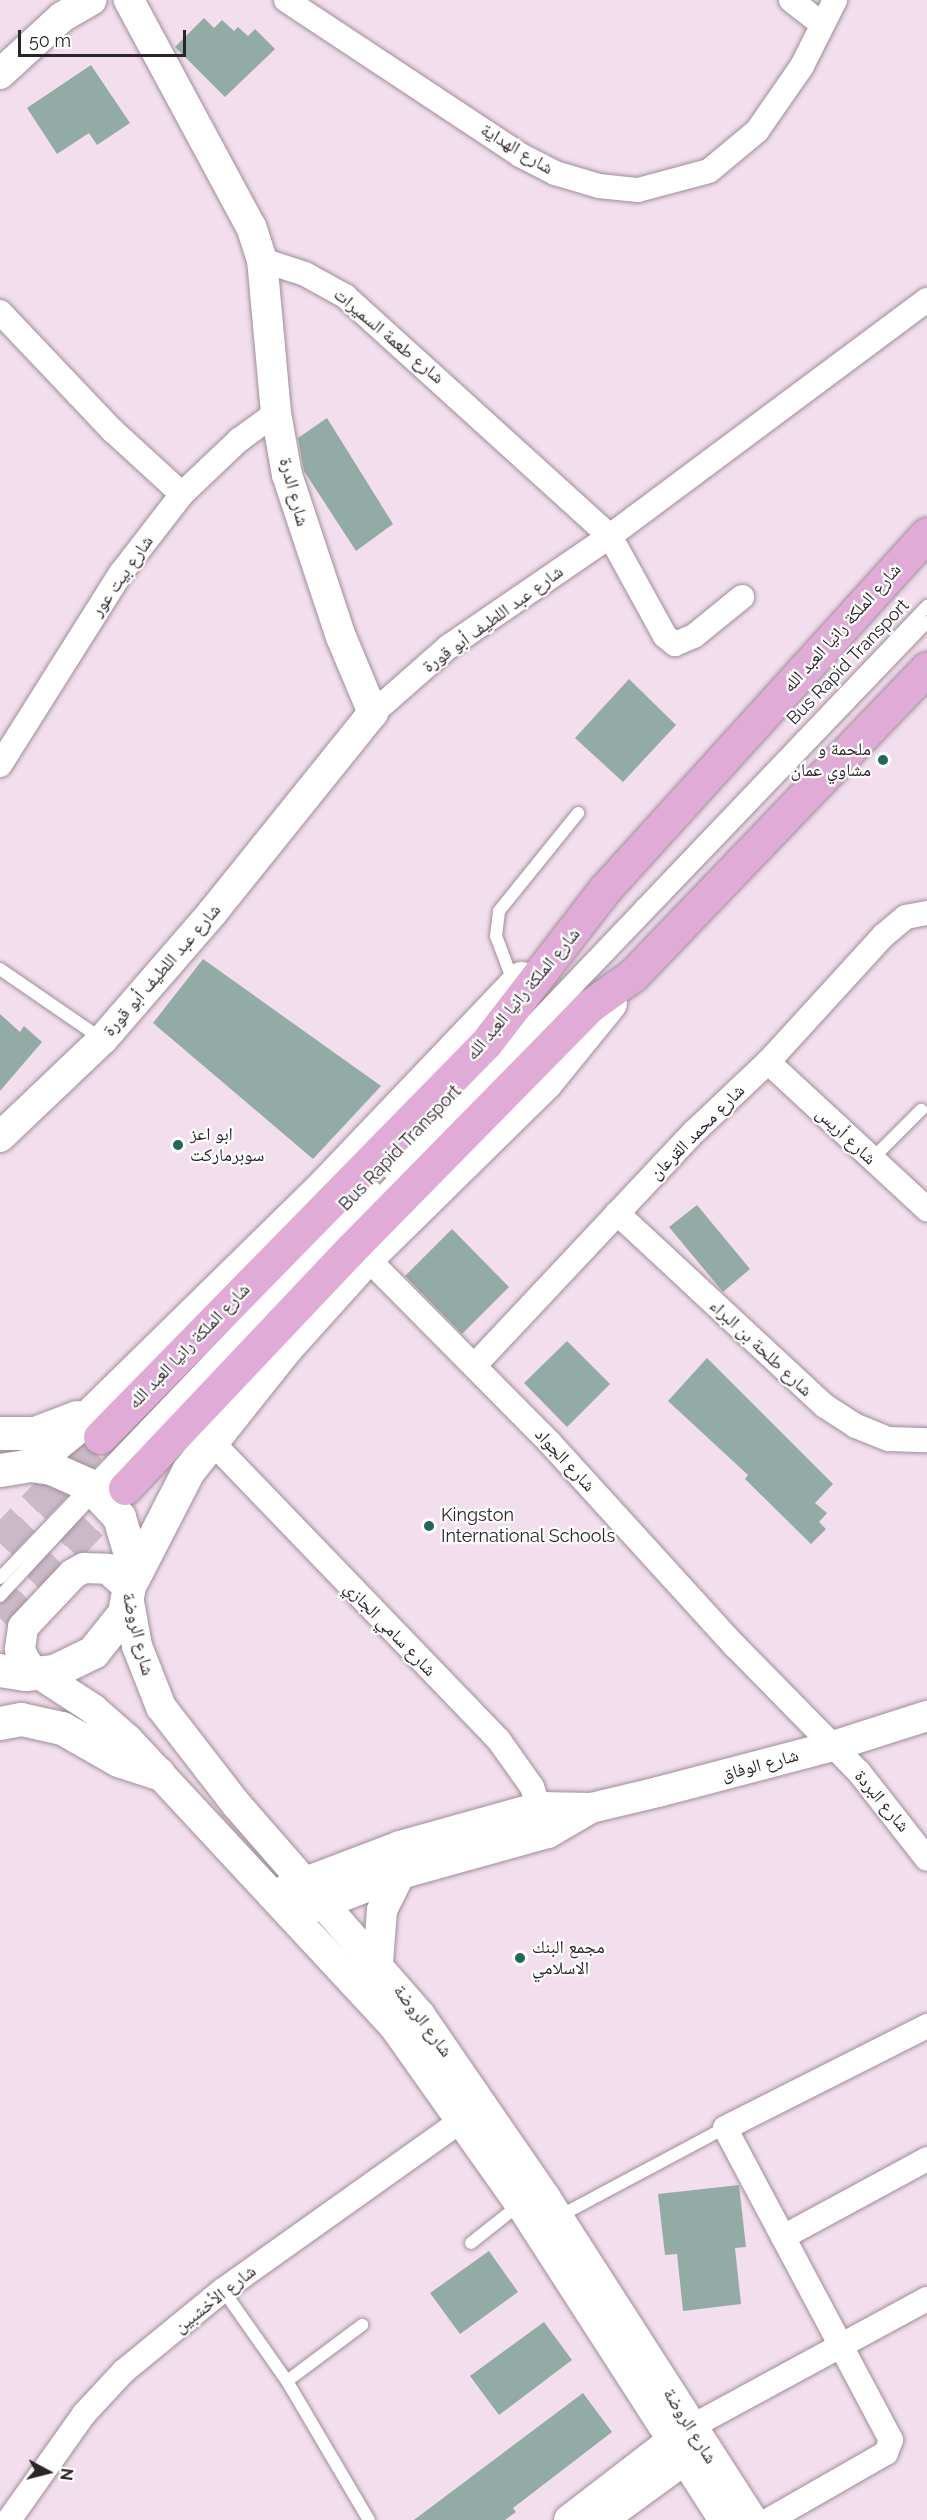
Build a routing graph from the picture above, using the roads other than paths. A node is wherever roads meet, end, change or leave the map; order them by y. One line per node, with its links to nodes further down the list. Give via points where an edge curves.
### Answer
1 (92, 0): 7 (street, via 62,17)
2 (129, 0): 8 (street, via 239,201)
3 (285, 0): 6 (street, شارع الهداية, via 520,155 555,173 599,186 638,190 709,171 757,130 802,66)
4 (791, 0): 6 (street)
5 (835, 0): 6 (street, شارع الهداية)
6 (822, 24)
7 (0, 74)
8 (262, 260): 11 (street, شارع الدرة); 14 (street, شارع طعمة السميرات, via 305,274 345,296)
9 (927, 300): 14 (street, شارع عبد اللطيف أبو قورة)
10 (0, 312): 12 (street, via 113,431)
11 (276, 413): 12 (street, شارع بيت عور, via 239,440); 19 (street, شارع الدرة, via 287,475 315,564)
12 (182, 494): 20 (street, شارع بيت عور, via 121,573)
13 (927, 534): 22 (main road, شارع الملكة رانيا العبد الله)
14 (610, 536): 15 (street, شارع طعمة السميرات, via 665,636 675,644 694,636); 19 (street, شارع عبد اللطيف أبو قورة, via 448,647)
15 (742, 597)
16 (927, 606): 41 (lane, Bus Rapid Transport)
17 (927, 622): 41 (lane, Bus Rapid Transport)
18 (927, 668): 25 (main road)
19 (373, 713): 27 (street, شارع عبد اللطيف أبو قورة, via 212,913)
20 (0, 765)
21 (578, 813): 26 (lane, via 499,911 496,936)
22 (605, 889): 26 (main road); 36 (main road, شارع الملكة رانيا العبد الله, via 486,1043)
23 (927, 913): 28 (street, شارع محمد القرعان, via 914,914 898,923)
24 (0, 969): 27 (lane)
25 (633, 975): 34 (main road, via 545,1083); 41 (main road, via 591,1005 350,1250)
26 (514, 985): 36 (main road)
27 (103, 1039): 30 (street, شارع عبد اللطيف أبو قورة)
28 (768, 1062): 31 (street, شارع أريس); 33 (street, شارع محمد القرعان)
29 (921, 1110): 31 (lane)
30 (0, 1137)
31 (871, 1160): 32 (street, شارع أريس)
32 (927, 1209)
33 (617, 1213): 35 (street, شارع محمد القرعان); 39 (street, شارع طلحة بن البراء, via 825,1406 856,1426 889,1439)
34 (367, 1258): 35 (street, شارع الجواد); 38 (main road)
35 (476, 1365): 49 (street, شارع الجواد, via 735,1646)
36 (98, 1423): 37 (main road); 40 (main road)
37 (0, 1433)
38 (210, 1440): 43 (main road, via 188,1471); 51 (street, شارع سامي الجازي, via 498,1740 519,1764)
39 (927, 1440)
40 (10, 1465): 41 (main road, via 51,1468)
41 (104, 1488): 42 (lane, Bus Rapid Transport); 43 (main road, via 126,1532); 44 (lane, Bus Rapid Transport)
42 (0, 1578)
43 (131, 1588): 46 (main road, via 116,1627 93,1652 68,1667); 46 (street, شارع الروضة, via 108,1569 96,1566 73,1574 23,1627 20,1649 30,1668); 54 (street, شارع الروضة, via 137,1646 160,1707 183,1740)
44 (0, 1596)
45 (0, 1670): 46 (main road)
46 (39, 1674): 50 (street, شارع الروضة, via 93,1709)
47 (927, 1716): 49 (street, شارع الوفاق)
48 (0, 1723): 50 (main road, via 21,1719 62,1728 118,1760)
49 (833, 1746): 51 (street, شارع الوفاق); 52 (street, شارع البردة, via 877,1792)
50 (158, 1773): 56 (street, شارع الروضة)
51 (544, 1820): 53 (street, شارع الوفاق); 54 (street, شارع الوفاق, via 400,1846)
52 (927, 1859)
53 (400, 1874): 55 (street, شارع الوفاق); 57 (street, via 382,1910)
54 (304, 1881): 55 (street, شارع الروضة); 56 (street, شارع الوفاق)
55 (324, 1903): 56 (street, شارع الوفاق); 57 (street, شارع الروضة)
56 (282, 1906): 59 (street, شارع الروضة, via 394,2026)
57 (378, 1963): 63 (street, شارع الروضة, via 420,2015)
58 (927, 2026): 60 (street)
59 (462, 2120): 62 (street, شارع الروضة); 66 (street, شارع الأخشبين)
60 (725, 2128): 63 (lane); 64 (street)
61 (927, 2159): 64 (street)
62 (520, 2204): 65 (lane); 71 (street, شارع الروضة)
63 (558, 2217): 71 (street, شارع الروضة)
64 (783, 2237): 69 (street)
65 (471, 2243)
66 (223, 2290): 70 (lane); 72 (street, شارع الأخشبين, via 124,2371 84,2414)
67 (927, 2298): 69 (street)
68 (362, 2325): 70 (lane)
69 (842, 2346): 71 (street); 78 (street, via 887,2428 889,2450)
70 (287, 2381): 73 (lane)
71 (687, 2443): 74 (street); 75 (street); 76 (street, شارع الروضة); 77 (street, شارع الروضة)
72 (9, 2520)
73 (369, 2520)
74 (569, 2520)
75 (602, 2520)
76 (724, 2520)
77 (752, 2520)
78 (769, 2520)

